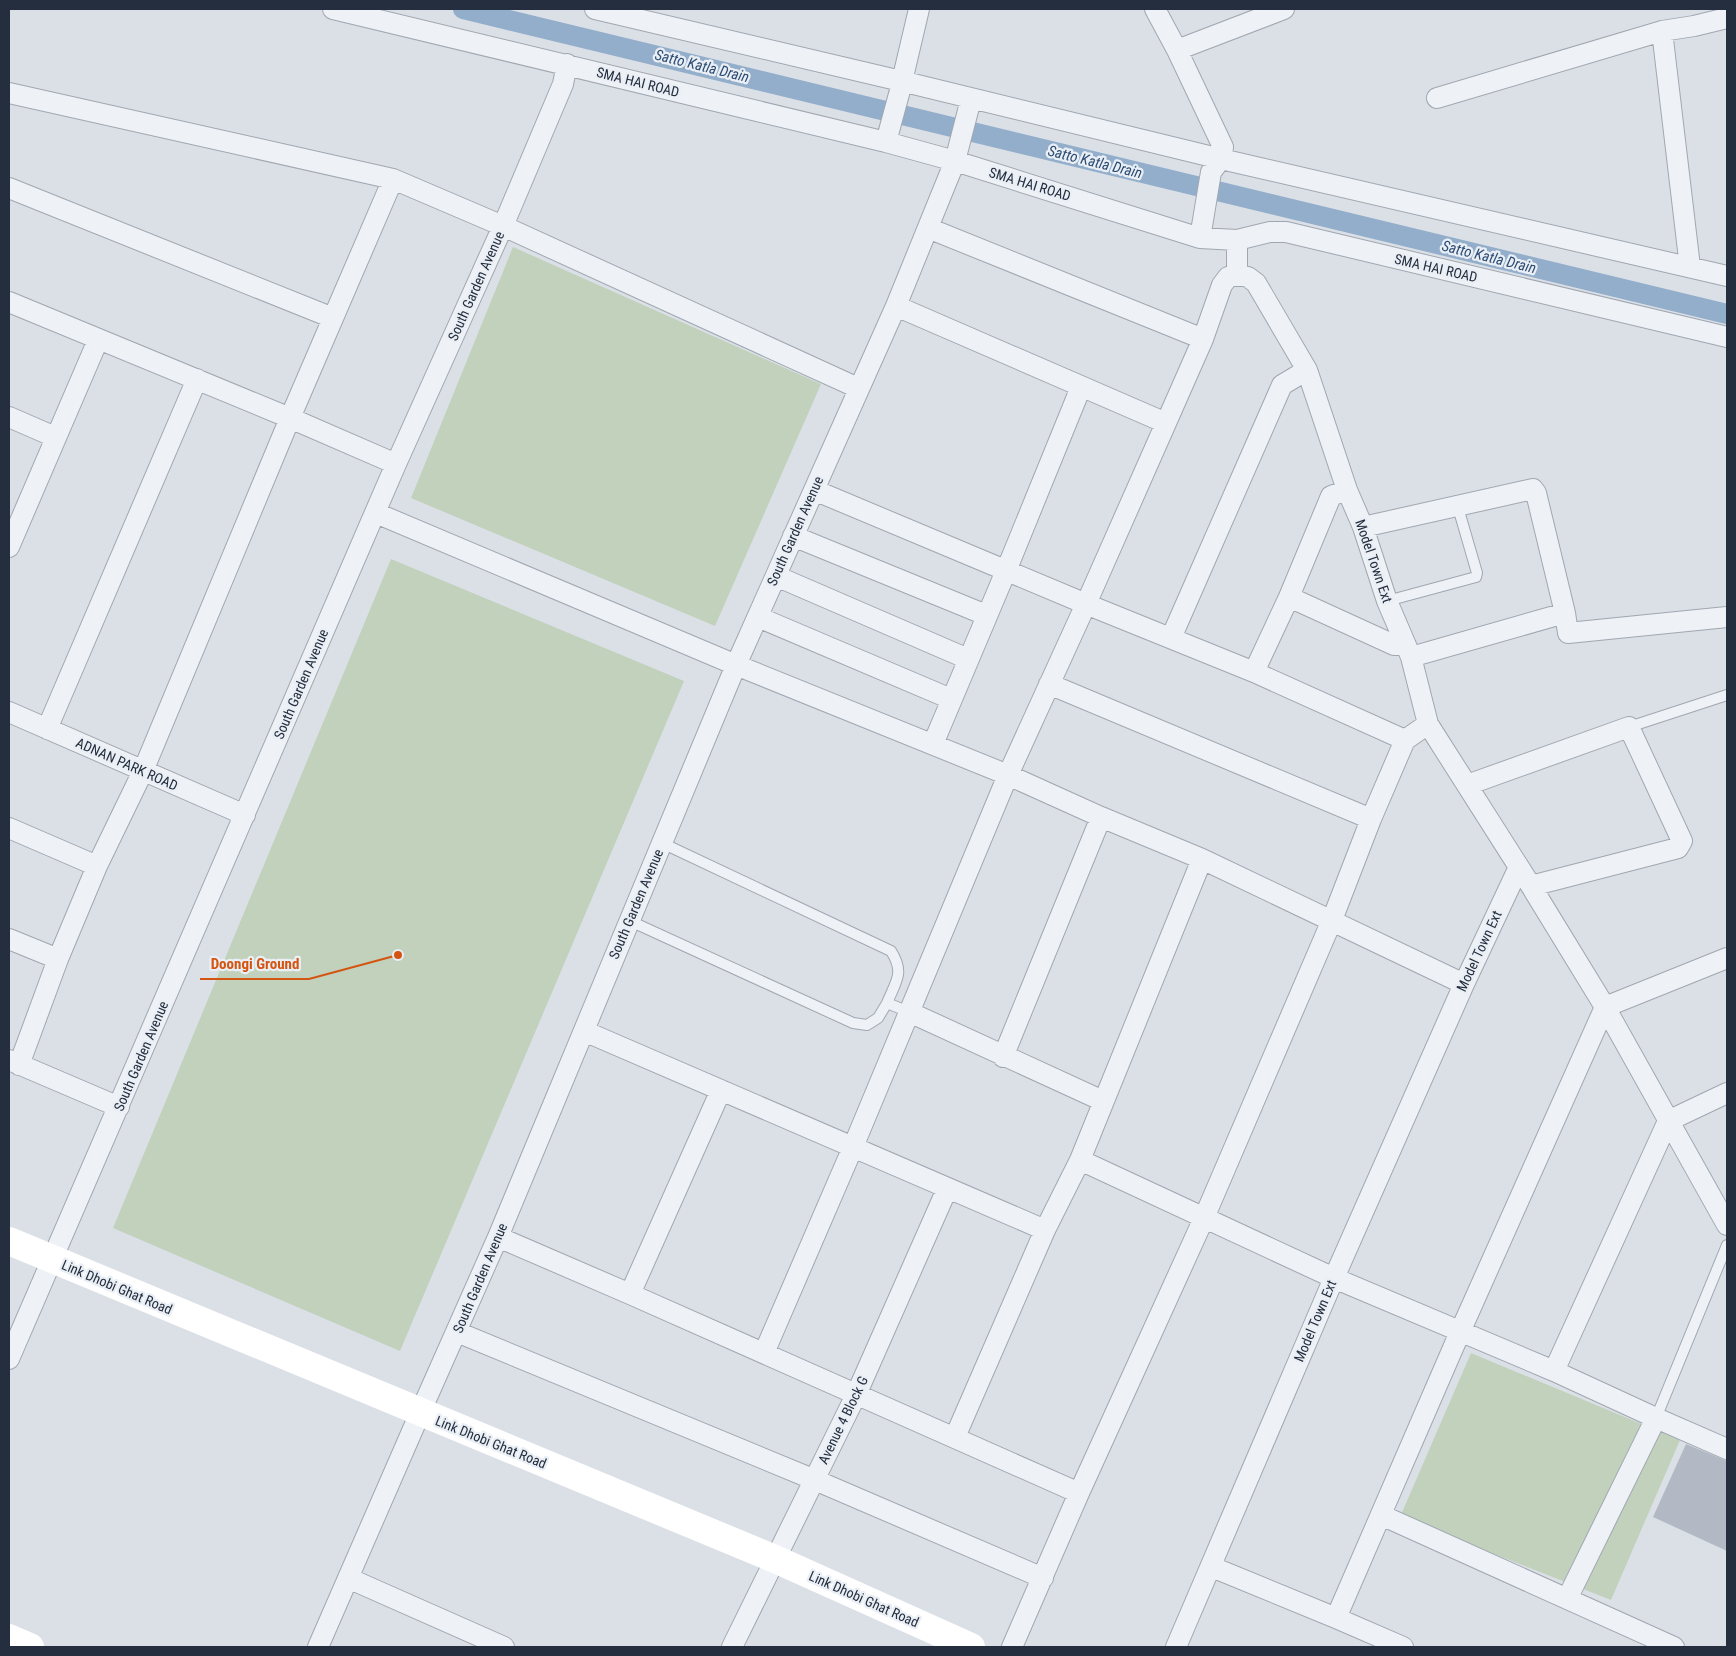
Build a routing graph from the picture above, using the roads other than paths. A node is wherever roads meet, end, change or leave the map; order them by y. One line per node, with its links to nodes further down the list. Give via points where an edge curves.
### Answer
1 (333, 9): 10 (street, SMA HAI ROAD)
2 (595, 9): 11 (street)
3 (919, 9): 11 (street)
4 (1155, 9): 9 (street)
5 (1284, 9): 9 (street)
6 (1691, 17): 7 (street); 8 (street)
7 (1727, 18)
8 (1662, 30): 13 (street); 24 (street)
9 (1177, 50): 17 (street, via 1223,147)
10 (567, 64): 15 (street, SMA HAI ROAD); 20 (street, South Garden Avenue, via 563,84)
11 (900, 88): 14 (street); 15 (street)
12 (9, 93): 18 (street)
13 (1437, 98)
14 (969, 103): 16 (street, South Garden Avenue); 17 (street)
15 (888, 136): 16 (street, SMA HAI ROAD)
16 (957, 153): 21 (street, South Garden Avenue); 22 (street, SMA HAI ROAD)
17 (1216, 166): 22 (street); 24 (street)
18 (392, 179): 20 (street); 29 (street)
19 (9, 188): 29 (street)
20 (503, 226): 36 (street); 41 (street, South Garden Avenue)
21 (928, 228): 28 (street, South Garden Avenue); 31 (street)
22 (1200, 238): 23 (street, SMA HAI ROAD)
23 (1238, 240): 25 (street); 30 (street, SMA HAI ROAD, via 1270,232 1286,232)
24 (1690, 267): 26 (street)
25 (1237, 275): 31 (street, via 1228,277 1222,285); 33 (street, Model Town Ext, via 1248,277 1256,284)
26 (1727, 276)
27 (9, 302): 32 (street)
28 (896, 306): 35 (street); 36 (street, South Garden Avenue)
29 (333, 318): 38 (street)
30 (1727, 338)
31 (1202, 339): 39 (street)
32 (98, 340): 34 (street); 40 (street)
33 (1307, 370): 43 (street, Model Town Ext); 58 (street, via 1282,384)
34 (197, 379): 38 (street); 69 (street)
35 (1081, 387): 39 (street); 49 (street)
36 (858, 388): 42 (street, South Garden Avenue)
37 (9, 417): 40 (street)
38 (290, 418): 41 (street); 72 (street)
39 (1166, 424): 53 (street)
40 (56, 437): 48 (street)
41 (396, 464): 45 (street, South Garden Avenue)
42 (814, 490): 47 (street, South Garden Avenue); 49 (street)
43 (1347, 490): 46 (street, Model Town Ext); 51 (street, via 1331,496)
44 (1457, 504): 46 (street); 52 (lane, via 1476,577); 54 (street, via 1533,489)
45 (376, 514): 61 (street); 75 (street, South Garden Avenue)
46 (1363, 527): 52 (street, Model Town Ext)
47 (793, 536): 50 (street, South Garden Avenue); 55 (street)
48 (9, 547)
49 (1006, 571): 53 (street); 55 (street)
50 (776, 576): 56 (street, South Garden Avenue); 60 (street)
51 (1289, 597): 59 (street); 62 (street)
52 (1387, 600): 59 (street, Model Town Ext)
53 (1086, 604): 58 (street); 63 (street)
54 (1565, 613): 57 (street, via 1568,633); 59 (street)
55 (986, 615): 60 (street)
56 (758, 617): 61 (street, South Garden Avenue); 65 (street)
57 (1727, 617)
58 (1171, 638): 62 (street)
59 (1408, 651): 67 (street, Model Town Ext)
60 (968, 659): 65 (street)
61 (736, 665): 71 (street); 79 (street, South Garden Avenue)
62 (1254, 672): 70 (street)
63 (1049, 684): 73 (street); 77 (street)
64 (1727, 695): 68 (lane)
65 (952, 699): 71 (street)
66 (9, 712): 69 (street, ADNAN PARK ROAD)
67 (1428, 724): 70 (street); 74 (street, Model Town Ext)
68 (1629, 727): 74 (street); 83 (street, via 1681,844 1678,848)
69 (47, 728): 72 (street, ADNAN PARK ROAD)
70 (1405, 740): 77 (street)
71 (933, 744): 73 (street)
72 (142, 771): 75 (street, ADNAN PARK ROAD); 81 (street)
73 (1008, 775): 76 (street); 92 (street)
74 (1466, 785): 82 (street, Model Town Ext)
75 (245, 815): 99 (street, South Garden Avenue)
76 (1101, 817): 80 (street); 94 (street)
77 (1371, 819): 84 (street)
78 (9, 828): 81 (street)
79 (662, 843): 85 (street, South Garden Avenue); 90 (lane, via 891,951 898,962 899,974)
80 (1202, 859): 84 (street); 98 (street)
81 (97, 866): 88 (street)
82 (1519, 868): 83 (street); 89 (street, Model Town Ext)
83 (1532, 886): 91 (street)
84 (1332, 920): 89 (street); 104 (street)
85 (630, 921): 90 (lane, via 853,1023 867,1025 878,1018); 93 (street, South Garden Avenue)
86 (9, 939): 88 (street)
87 (1727, 958): 91 (street)
88 (58, 959): 95 (street)
89 (1464, 984): 111 (street, Model Town Ext)
90 (887, 1002): 92 (lane)
91 (1605, 1007): 100 (street); 114 (street)
92 (909, 1012): 94 (street); 101 (street)
93 (584, 1031): 96 (street); 107 (street, South Garden Avenue)
94 (1003, 1056): 98 (street)
95 (14, 1062): 99 (street)
96 (721, 1090): 101 (street); 112 (street)
97 (1727, 1093): 100 (street)
98 (1103, 1101): 102 (street)
99 (119, 1107): 110 (street, South Garden Avenue)
100 (1668, 1121): 105 (street); 117 (street)
101 (853, 1147): 103 (street); 115 (street)
102 (1080, 1160): 104 (street); 106 (street)
103 (947, 1189): 106 (street); 118 (street, Avenue 4 Block G)
104 (1204, 1218): 111 (street); 124 (street)
105 (1727, 1225)
106 (1045, 1230): 121 (street)
107 (498, 1238): 112 (street); 113 (street, South Garden Avenue)
108 (9, 1241): 110 (street, Link Dhobi Ghat Road)
109 (1727, 1245): 120 (lane)
110 (52, 1260): 116 (street, South Garden Avenue); 119 (street, Link Dhobi Ghat Road)
111 (1334, 1278): 114 (street); 127 (street, Model Town Ext)
112 (630, 1294): 115 (street)
113 (457, 1332): 119 (street, South Garden Avenue); 123 (street)
114 (1460, 1332): 117 (street); 125 (street)
115 (764, 1353): 118 (street)
116 (9, 1359)
117 (1554, 1371): 120 (street)
118 (856, 1394): 121 (street); 123 (street, Avenue 4 Block G)
119 (420, 1413): 126 (street, Link Dhobi Ghat Road); 128 (street, South Garden Avenue)
120 (1656, 1418): 122 (street); 130 (street)
121 (955, 1437): 124 (street)
122 (1727, 1449)
123 (815, 1480): 126 (street, Avenue 4 Block G); 129 (street)
124 (1079, 1493): 129 (street)
125 (1381, 1515): 130 (street); 131 (street)
126 (775, 1560): 136 (street, Avenue 4 Block G); 137 (street, Link Dhobi Ghat Road)
127 (1212, 1568): 131 (street); 139 (street, Model Town Ext)
128 (348, 1578): 134 (street, South Garden Avenue); 135 (street)
129 (1043, 1578): 138 (street)
130 (1567, 1599): 141 (street)
131 (1336, 1618): 140 (street)
132 (9, 1638): 133 (street)
133 (30, 1647)
134 (318, 1647)
135 (504, 1647)
136 (732, 1647)
137 (971, 1647)
138 (1012, 1647)
139 (1176, 1647)
140 (1403, 1647)
141 (1674, 1647)

